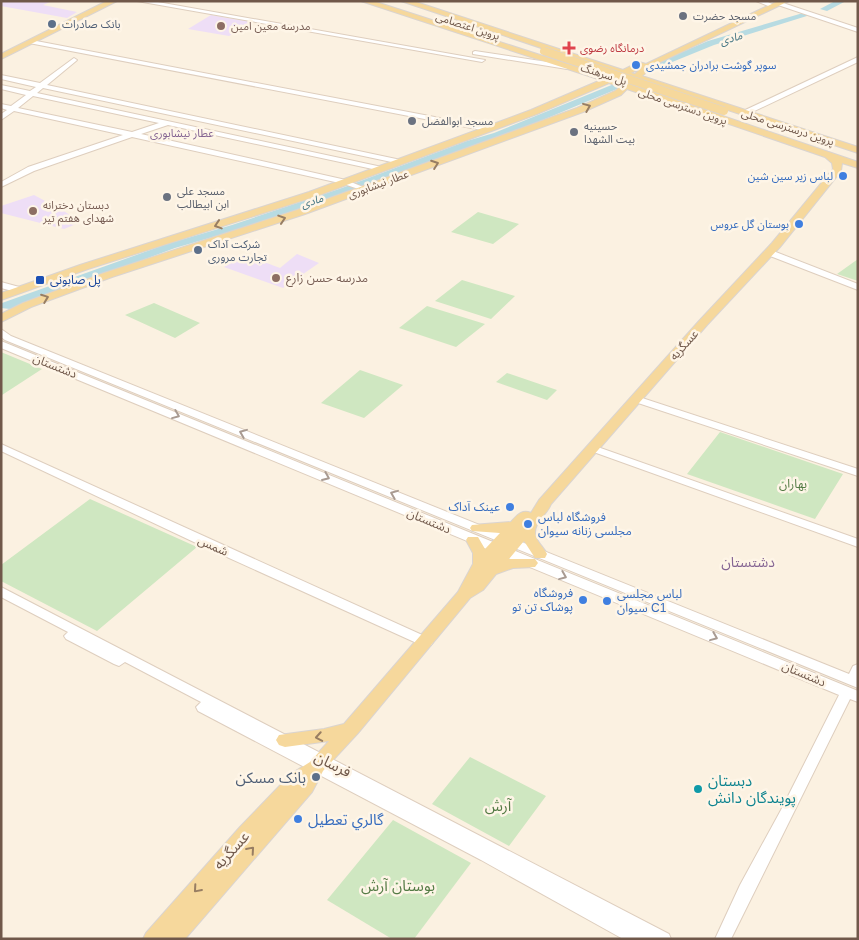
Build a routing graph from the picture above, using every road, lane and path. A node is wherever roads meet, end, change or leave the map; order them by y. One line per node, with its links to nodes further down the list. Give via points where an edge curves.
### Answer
1 (113, 1): 12 (main road)
2 (140, 1): 14 (street)
3 (365, 1): 13 (main road, پروین دسترسی محلی)
4 (377, 1): 11 (main road, پروین اعتصامی)
5 (393, 1): 11 (main road, پروین اعتصامی)
6 (405, 1): 8 (main road)
7 (759, 1): 9 (street)
8 (417, 3): 13 (main road)
9 (779, 3): 10 (street); 21 (main road)
10 (858, 30)
11 (486, 33): 13 (main road); 13 (main road)
12 (31, 42): 15 (main road); 43 (street)
13 (542, 52): 19 (main road); 20 (main road, پروین دسترسی محلی); 42 (main road, پل سرهنگ, bridge)
14 (452, 54): 17 (street); 20 (street, via 461,50)
15 (1, 57)
16 (74, 60): 25 (street)
17 (482, 60)
18 (858, 60): 37 (street)
19 (596, 63): 21 (main road); 21 (main road, via 626,65); 22 (main road, via 610,72 600,75)
20 (567, 67): 22 (main road, پروین دسترسی محلی)
21 (637, 70): 24 (main road, عطار نیشابوری); 26 (main road, عطار نیشابوری); 27 (main road)
22 (582, 72): 24 (main road, پروین دسترسی محلی); 29 (main road, via 599,80)
23 (1, 78): 25 (street)
24 (609, 80): 26 (main road, پروین دسترسی محلی); 29 (main road, عطار نیشابوری)
25 (41, 86): 31 (street); 49 (street)
26 (626, 86): 30 (main road, پروین دسترسی محلی); 32 (main road, عطار نیشابوری)
27 (665, 86): 30 (main road, via 644,83 637,87); 33 (main road, پروین درسترسی محلی)
28 (1, 87): 31 (street)
29 (593, 87): 38 (main road, عطار نیشابوری)
30 (647, 93): 32 (main road, via 629,92); 36 (main road, پروین دسترسی محلی)
31 (32, 94): 35 (street); 41 (street)
32 (610, 97): 40 (main road, عطار نیشابوری, one-way to 32)
33 (708, 100): 37 (main road, پروین درسترسی محلی); 42 (main road)
34 (1, 106): 35 (street)
35 (14, 108): 39 (street); 44 (street)
36 (700, 112): 42 (main road); 46 (main road, پروین دسترسی محلی)
37 (745, 112): 45 (main road, پروین درسترسی محلی)
38 (532, 114): 40 (main road); 43 (main road, عطار نیشابوری)
39 (1, 118)
40 (548, 120): 55 (main road, عطار نیشابوری, one-way to 40)
41 (169, 122): 44 (street); 52 (street)
42 (771, 128): 47 (main road); 48 (main road)
43 (488, 129): 49 (main road, عطار نیشابوری)
44 (130, 134): 53 (street); 54 (street, via 22,172)
45 (858, 150)
46 (827, 154): 50 (main road, پروین دسترسی محلی); 51 (main road)
47 (858, 154)
48 (858, 160)
49 (401, 162): 52 (main road, عطار نیشابوری)
50 (858, 166): 51 (main road)
51 (843, 167): 57 (main road, عسگریه)
52 (382, 169): 53 (main road, عطار نیشابوری)
53 (346, 182): 55 (street); 56 (main road, عطار نیشابوری)
54 (1, 185)
55 (364, 190): 56 (main road, عطار نیشابوری, one-way to 55)
56 (250, 222): 60 (main road, عطار نیشابوری, one-way to 60, via 84,267); 62 (main road, عطار نیشابوری, one-way to 56, via 27,305)
57 (768, 252): 59 (street); 65 (main road, عسگریه)
58 (1, 285): 60 (street)
59 (858, 287)
60 (20, 290): 61 (main road, عطار نیشابوری)
61 (1, 297)
62 (1, 319)
63 (1, 332): 66 (street, دشتستان, via 8,338)
64 (1, 344): 66 (street, دشتستان)
65 (636, 399): 68 (main road, عسگریه); 69 (street)
66 (159, 403): 71 (street, دشتستان)
67 (1, 447): 78 (street, شمس)
68 (592, 448): 70 (main road, عسگریه, via 542,509); 72 (street)
69 (858, 473)
70 (522, 526): 71 (main road); 73 (main road, عسگریه); 74 (main road)
71 (475, 534): 73 (street, دشتستان); 75 (main road)
72 (858, 543)
73 (505, 546): 74 (street, دشتستان); 75 (main road, عسگریه)
74 (535, 558): 75 (main road); 79 (street, دشتستان)
75 (485, 570): 78 (main road, عسگریه, via 478,586 465,594)
76 (1, 591): 81 (street, فرسان)
77 (1, 598): 82 (street, فرسان)
78 (426, 642): 80 (main road, عسگریه)
79 (855, 684): 87 (street)
80 (352, 727): 81 (main road, one-way to 81, via 324,736); 82 (main road, عسگریه)
81 (285, 740): 82 (street, فرسان)
82 (320, 764): 83 (main road, عسگریه, one-way to 83, via 297,779); 84 (main road, عسگریه, one-way to 82, via 306,787); 85 (street, فرسان); 86 (street, فرسان)
83 (153, 939)
84 (172, 939)
85 (639, 939)
86 (663, 939)
87 (723, 939)

